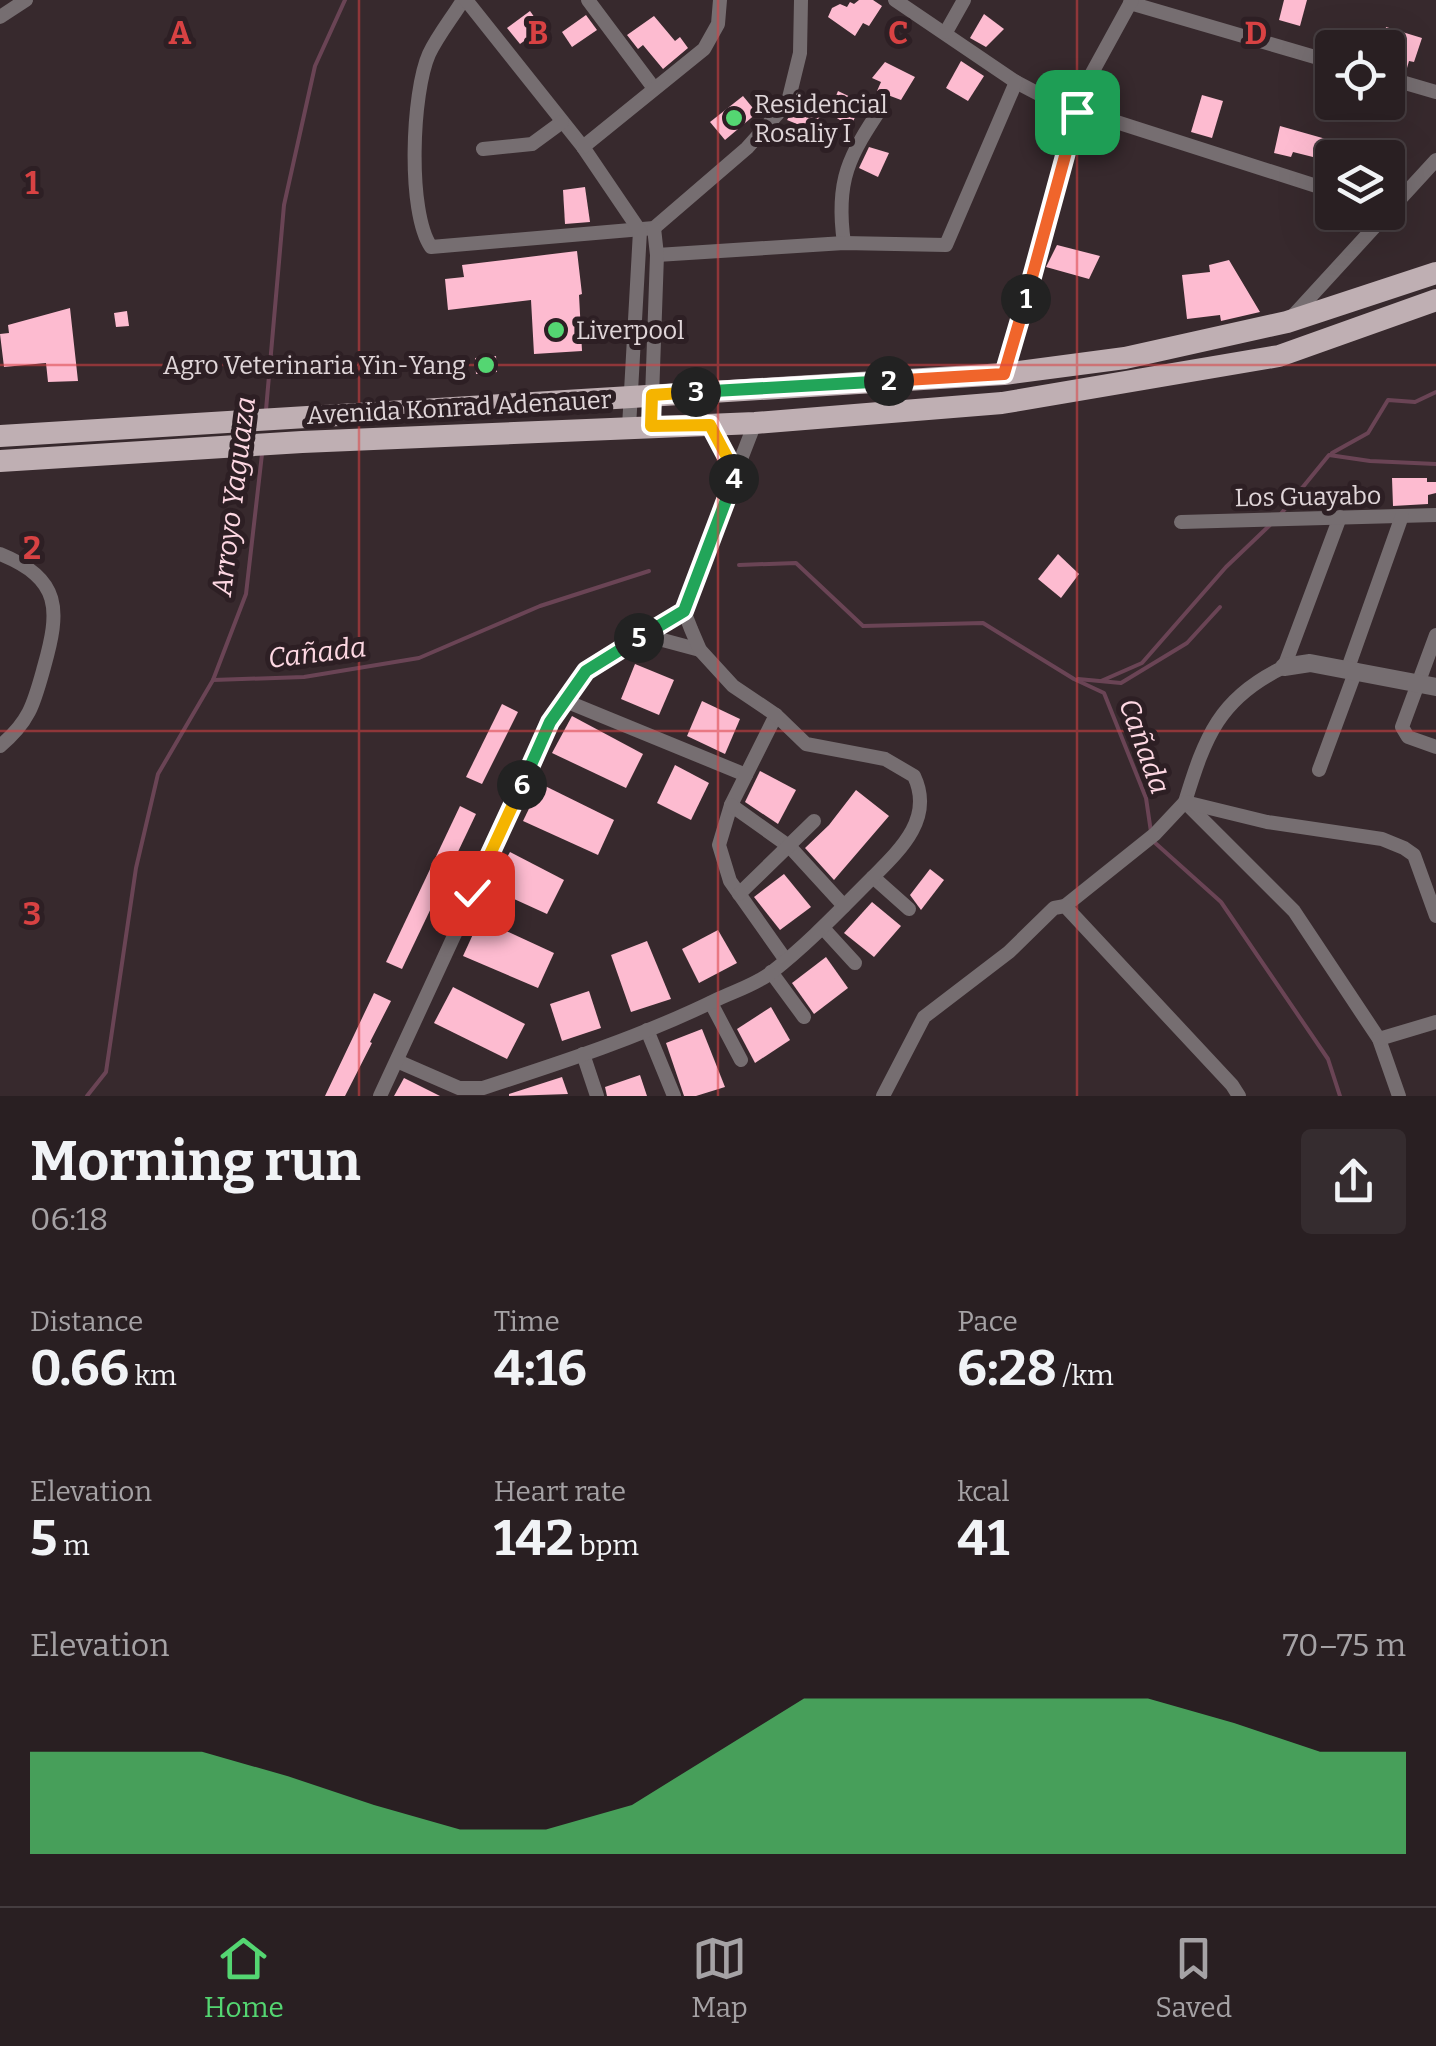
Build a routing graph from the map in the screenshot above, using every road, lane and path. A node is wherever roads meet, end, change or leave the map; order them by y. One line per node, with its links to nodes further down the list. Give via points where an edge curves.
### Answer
1 (26, 0): 9 (street)
2 (464, 0): 18 (street); 24 (street, via 428,56 418,108 416,195 431,247)
3 (588, 0): 14 (street)
4 (720, 0): 14 (street, via 718,24 704,49)
5 (801, 0): 24 (street, via 800,53 788,102 747,148)
6 (895, 0): 10 (street)
7 (964, 0): 10 (street)
8 (1131, 1): 11 (street); 17 (street)
9 (0, 17)
10 (946, 32): 12 (street)
11 (1315, 57)
12 (1016, 82): 17 (street); 26 (street, via 949,242)
13 (1405, 83): 15 (street)
14 (654, 87): 19 (street)
15 (1436, 92)
16 (883, 105): 26 (street, via 844,174 838,208)
17 (1077, 112): 22 (street); 31 (street)
18 (562, 122): 19 (street); 20 (street, via 532,144)
19 (582, 148): 24 (street)
20 (483, 149)
21 (1436, 160): 23 (street)
22 (1315, 186)
23 (1405, 192)
24 (647, 230): 27 (street); 32 (street)
25 (1370, 230): 30 (street)
26 (844, 243): 27 (street)
27 (656, 254): 32 (street)
28 (1436, 274): 30 (main road, Avenida Konrad Adenauer)
29 (1436, 300): 33 (main road, Avenida Konrad Adenauer, via 1279,356 1002,403)
30 (1287, 322): 31 (main road, Avenida Konrad Adenauer, via 1126,358)
31 (1004, 374): 32 (main road, Avenida Konrad Adenauer)
32 (641, 396): 35 (street); 35 (street); 36 (main road, Avenida Konrad Adenauer)
33 (755, 423): 34 (main road, Avenida Konrad Adenauer); 38 (street)
34 (710, 425): 35 (main road, Avenida Konrad Adenauer); 38 (street)
35 (640, 426): 37 (main road, Avenida Konrad Adenauer)
36 (0, 436)
37 (0, 460)
38 (736, 474): 44 (street)
39 (1436, 515): 40 (street, Los Guayabo)
40 (1402, 516): 41 (street, Los Guayabo); 49 (street)
41 (1340, 517): 42 (street, Los Guayabo); 48 (street)
42 (1181, 522)
43 (0, 554): 53 (street, via 36,573 56,626 33,706 22,728)
44 (684, 611): 46 (street); 47 (street)
45 (1436, 634): 50 (street)
46 (644, 635): 47 (street); 51 (street, via 586,671)
47 (700, 650): 52 (street, via 733,686)
48 (1284, 668): 49 (street, via 1310,663); 57 (street, via 1258,680 1228,707 1203,743)
49 (1352, 669): 50 (street); 55 (street)
50 (1428, 685): 54 (street, via 1402,728 1408,738)
51 (563, 700): 56 (street); 78 (street)
52 (776, 715): 56 (street); 61 (street, via 806,744 886,759 914,776 923,802 920,818)
53 (0, 746)
54 (1436, 747)
55 (1320, 770)
56 (746, 775): 58 (street)
57 (1185, 802): 64 (street); 66 (street, via 1404,848 1414,856); 75 (street, via 1294,911)
58 (730, 805): 60 (street); 62 (street, via 719,845)
59 (814, 821): 60 (street)
60 (790, 846): 62 (street); 63 (street)
61 (873, 877): 63 (street); 65 (street)
62 (739, 894): 68 (street)
63 (844, 906): 67 (street)
64 (1065, 906): 84 (street, via 1054,908 1010,952 924,1017); 85 (street)
65 (909, 908)
66 (1436, 916)
67 (822, 928): 68 (street); 69 (street)
68 (786, 959): 70 (street)
69 (854, 963)
70 (772, 972): 71 (street); 72 (street)
71 (711, 1003): 74 (street); 77 (street)
72 (804, 1017)
73 (1436, 1022): 75 (street)
74 (647, 1030): 76 (street); 83 (street)
75 (1379, 1038): 86 (street)
76 (584, 1054): 79 (street); 82 (street)
77 (741, 1060)
78 (397, 1061): 79 (street, via 459,1088); 80 (street)
79 (513, 1078): 81 (street)
80 (380, 1096)
81 (518, 1096)
82 (596, 1096)
83 (674, 1096)
84 (883, 1096)
85 (1238, 1096)
86 (1399, 1096)

